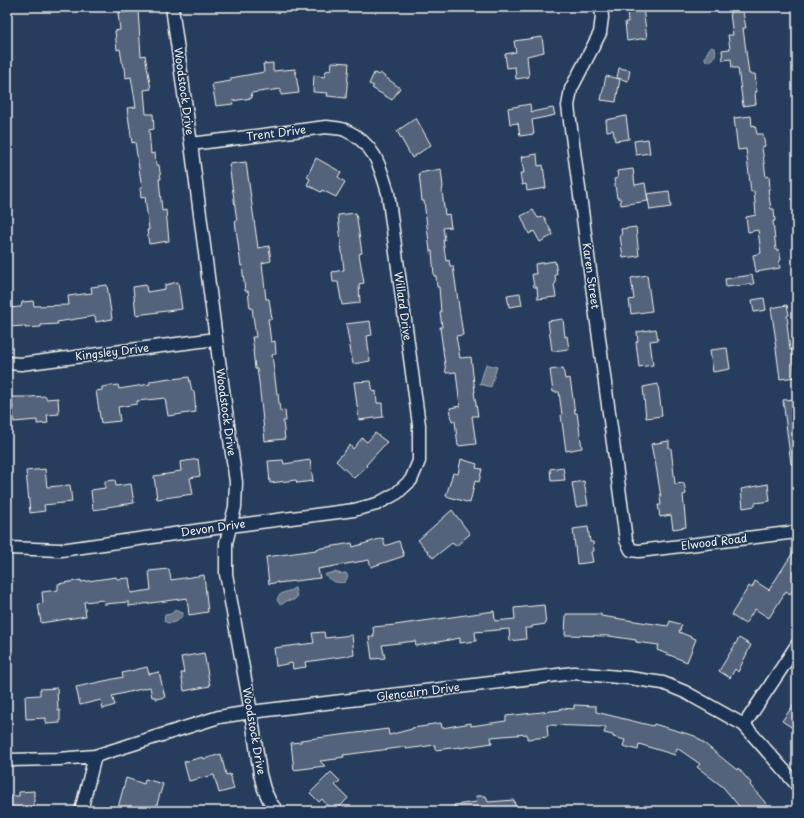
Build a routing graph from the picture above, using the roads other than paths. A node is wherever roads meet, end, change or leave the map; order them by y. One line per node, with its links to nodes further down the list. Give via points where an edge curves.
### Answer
1 (172, 7): 4 (street, Woodstock Drive)
2 (601, 7): 11 (street, Karen Street, via 600,33 571,89 568,106 626,540)
3 (359, 138): 4 (street, Trent Drive, via 344,130 326,127); 7 (street, Willard Drive, via 371,150 380,166 388,193 419,425 419,461)
4 (191, 144): 5 (street, Woodstock Drive)
5 (216, 339): 6 (street, Kingsley Drive, via 21,364); 8 (street, Woodstock Drive, via 236,482 235,507)
6 (7, 363)
7 (411, 480): 8 (street, Devon Drive, via 397,493 377,504 354,510)
8 (230, 526): 10 (street, Devon Drive, via 61,550); 13 (street, Woodstock Drive, via 226,543 226,574)
9 (797, 532): 11 (street, Elwood Road)
10 (7, 548)
11 (631, 550)
12 (797, 645): 14 (street)
13 (251, 712): 14 (street, Glencairn Drive, via 574,673 663,684 685,692); 15 (street, Glencairn Drive, via 219,717); 19 (street, Woodstock Drive, via 264,789)
14 (744, 725): 17 (street, Glencairn Drive)
15 (94, 756): 16 (street, Glencairn Drive); 18 (street)
16 (7, 760)
17 (797, 785)
18 (81, 811)
19 (277, 811)

